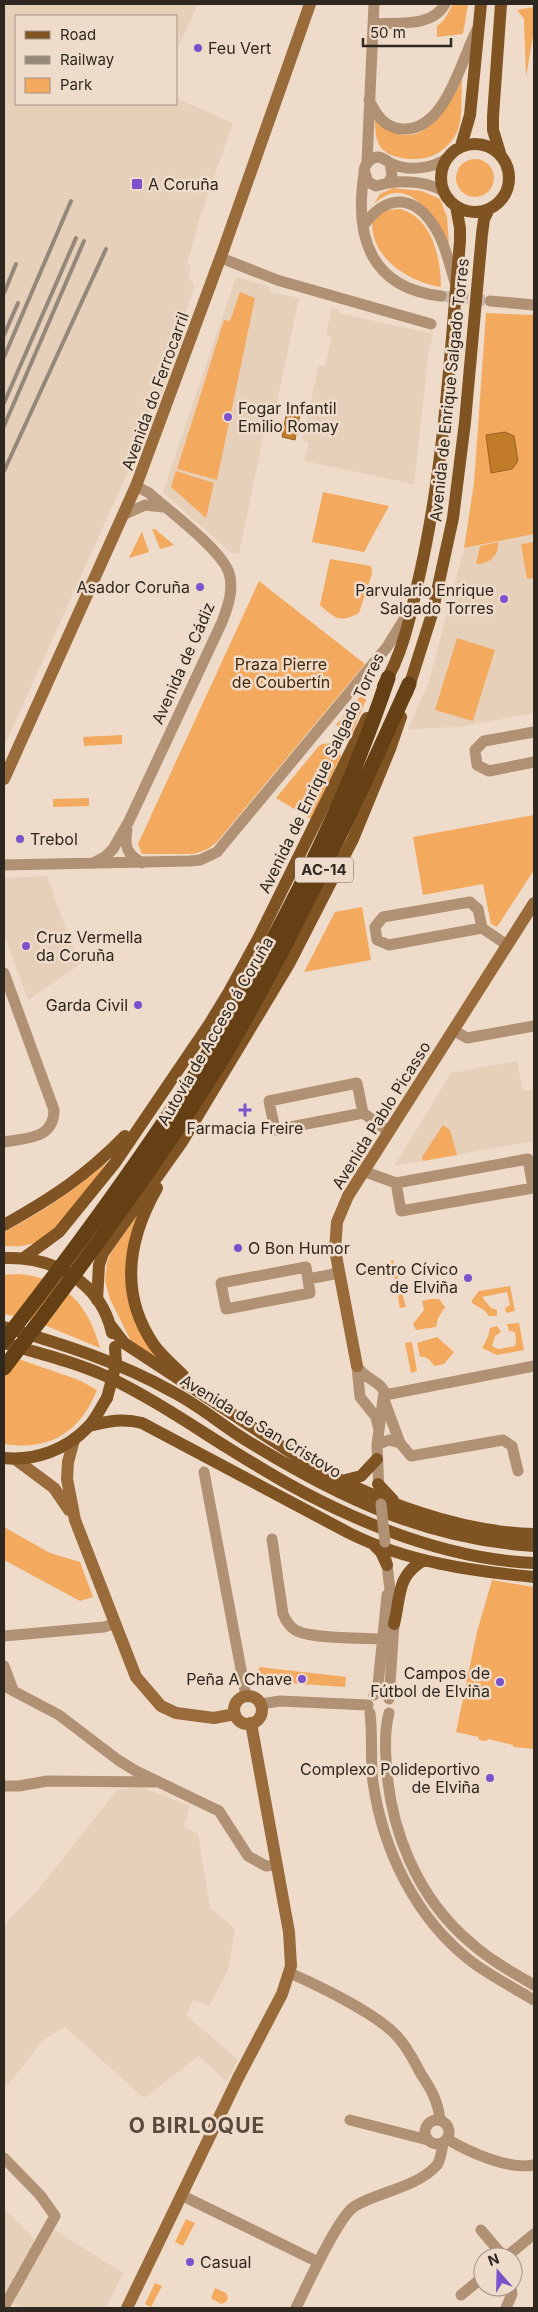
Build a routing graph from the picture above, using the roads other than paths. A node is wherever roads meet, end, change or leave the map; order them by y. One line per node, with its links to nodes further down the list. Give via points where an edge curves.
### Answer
1 (310, 4): 21 (street, Avenida do Ferrocarril)
2 (374, 4): 6 (street)
3 (445, 4): 6 (street, via 440,12 426,20)
4 (481, 4): 7 (main road)
5 (501, 4): 11 (main road, via 493,116 493,130)
6 (373, 24): 8 (street)
7 (479, 26): 8 (street, via 458,78 444,102 423,124 410,129 390,126 377,115); 10 (main road, via 470,115)
8 (369, 100): 9 (street)
9 (367, 129): 13 (street, via 371,145); 14 (street)
10 (461, 146): 11 (main road, via 482,144); 12 (main road)
11 (500, 154): 19 (main road, via 506,161 510,180 504,197)
12 (446, 159): 13 (street, via 440,164 422,168); 17 (main road, via 441,181)
13 (386, 160): 14 (street, via 374,158); 16 (street, via 392,176)
14 (367, 162): 15 (street)
15 (364, 174): 16 (street, via 368,182); 20 (street)
16 (384, 185): 17 (street, via 401,182 433,186); 20 (street, via 366,204)
17 (444, 192): 18 (main road)
18 (456, 206): 19 (main road, via 466,211); 22 (main road, Avenida de Enrique Salgado Torres, via 460,228)
19 (489, 209): 32 (main road, Avenida de Enrique Salgado Torres, via 482,234 453,518 432,614)
20 (363, 220): 22 (street, via 391,202 410,204 420,211 438,234); 23 (street, via 369,250 384,273 403,288)
21 (221, 258): 26 (street, via 277,280); 27 (street, Avenida do Ferrocarril)
22 (456, 285): 30 (main road, Avenida de Enrique Salgado Torres, via 434,505)
23 (441, 296)
24 (490, 301): 25 (street)
25 (532, 303)
26 (431, 324)
27 (136, 486): 28 (street, Avenida de Cádiz); 29 (street, Avenida do Ferrocarril)
28 (164, 507): 29 (street, via 145,504); 36 (street, Avenida de Cádiz, via 226,566 229,600 222,622)
29 (125, 514): 35 (street, Avenida do Ferrocarril)
30 (413, 605): 31 (main road, Avenida de Enrique Salgado Torres); 38 (street, via 388,648 217,852 200,860)
31 (388, 678): 46 (highway, Autovía de Acceso á Coruña / AC-14, via 369,733 328,829); 48 (main road, Avenida de Enrique Salgado Torres, via 230,990)
32 (409, 684): 46 (highway, Autovía de Acceso á Coruña / AC-14, via 322,876 264,987); 51 (main road, Avenida de Enrique Salgado Torres, via 387,757 353,839 289,964)
33 (534, 732): 34 (street, via 484,741 475,750 478,765 489,771)
34 (534, 762)
35 (4, 779)
36 (129, 820): 37 (street, Avenida de Cádiz, via 113,849); 38 (street, Avenida de Cádiz, via 126,850)
37 (92, 863): 38 (street); 39 (street)
38 (142, 863)
39 (4, 865)
40 (534, 903): 42 (street, Avenida Pablo Picasso)
41 (482, 928): 41 (street, via 478,909 470,902 383,917 375,927 377,940 389,945); 42 (street)
42 (507, 945): 45 (street, Avenida Pablo Picasso)
43 (4, 973): 50 (street, via 54,1110 52,1124 46,1131)
44 (534, 1026): 45 (street, via 467,1038)
45 (453, 1030): 49 (street, Avenida Pablo Picasso)
46 (220, 1048): 62 (highway, Autovía de Acceso á Coruña / AC-14, bridge); 65 (highway, Autovía de Acceso á Coruña / AC-14, bridge, via 185,1119)
47 (363, 1113): 47 (street, via 357,1083 270,1101 275,1130); 49 (street)
48 (146, 1115): 54 (main road, Avenida de Enrique Salgado Torres, via 80,1178 46,1202); 55 (main road, Avenida de Enrique Salgado Torres, via 115,1163 59,1232)
49 (388, 1131): 52 (street, Avenida Pablo Picasso)
50 (4, 1142)
51 (182, 1142): 59 (main road, Avenida de Enrique Salgado Torres, via 103,1253); 68 (main road, via 136,1233 130,1283 137,1313 155,1347)
52 (364, 1171): 53 (street); 57 (street, Avenida Pablo Picasso, via 337,1222 334,1236)
53 (396, 1183): 53 (street, via 401,1211 533,1188 528,1159)
54 (4, 1225)
55 (25, 1257): 56 (main road); 59 (main road, via 53,1264 78,1279)
56 (4, 1258)
57 (339, 1273): 58 (street); 63 (street, Avenida Pablo Picasso)
58 (308, 1279): 58 (street, via 306,1267 221,1283 226,1309 310,1293)
59 (97, 1300): 60 (main road)
60 (111, 1326): 68 (main road, via 124,1343); 71 (main road, bridge, via 115,1347 114,1373 107,1398)
61 (4, 1327): 88 (main road, Avenida de San Cristovo, via 126,1367 175,1392 286,1464 390,1516 464,1537)
62 (4, 1342): 90 (main road, Avenida de San Cristovo, via 107,1377 292,1485 362,1520 450,1549)
63 (357, 1366): 66 (street, via 361,1374); 67 (street, Avenida Pablo Picasso)
64 (534, 1366): 69 (street)
65 (4, 1368)
66 (374, 1382): 67 (street, via 366,1384); 69 (street, via 383,1388)
67 (360, 1393): 70 (street, via 361,1401)
68 (205, 1397): 80 (main road, via 310,1465)
69 (384, 1399): 70 (street, via 376,1407); 72 (street); 74 (street)
70 (368, 1406): 72 (street)
71 (89, 1426): 73 (main road); 87 (main road, via 128,1419 142,1423)
72 (378, 1426): 75 (street)
73 (74, 1440): 76 (main road, via 36,1457); 84 (street, via 67,1479)
74 (400, 1443): 75 (street, via 389,1440); 78 (street, via 416,1457 503,1440 512,1446)
75 (377, 1445): 77 (street)
76 (10, 1459): 84 (street, via 54,1488)
77 (377, 1459): 80 (main road, via 362,1476); 81 (street)
78 (518, 1471)
79 (204, 1472): 99 (street)
80 (342, 1481): 82 (main road)
81 (378, 1484): 82 (street); 83 (main road)
82 (380, 1501): 83 (main road); 87 (street, bridge)
83 (402, 1506): 85 (main road, via 463,1525)
84 (75, 1520): 93 (street)
85 (534, 1534)
86 (272, 1539): 96 (street, via 283,1614 293,1629 321,1635)
87 (381, 1545): 89 (main road); 91 (main road)
88 (534, 1546)
89 (424, 1560): 92 (main road, via 456,1568); 94 (main road, via 404,1578)
90 (534, 1562)
91 (388, 1570): 94 (street); 96 (street)
92 (534, 1577)
93 (114, 1624): 95 (street); 104 (street, via 136,1677 161,1706 192,1717 214,1718)
94 (394, 1624): 100 (street)
95 (4, 1636)
96 (382, 1639): 102 (street, via 378,1685)
97 (4, 1666): 98 (street)
98 (8, 1688): 106 (street, via 59,1714 118,1760)
99 (246, 1696): 101 (street); 104 (street, via 236,1702)
100 (389, 1699): 102 (street, via 381,1694); 103 (street)
101 (260, 1704): 102 (street, via 280,1701); 105 (street, via 260,1716)
102 (371, 1704): 103 (street, via 379,1718); 111 (street, via 371,1766 377,1802 392,1850 411,1892 436,1928 453,1945 473,1962)
103 (389, 1713): 110 (street, via 385,1744 387,1780 397,1827 412,1867 436,1905 464,1936 491,1959)
104 (234, 1714): 105 (street, via 243,1723)
105 (251, 1723): 108 (street)
106 (158, 1782): 107 (street, via 65,1781); 108 (street, via 219,1811 248,1856 266,1866)
107 (4, 1786)
108 (277, 1865): 109 (street, via 291,1950)
109 (290, 1973): 113 (street, via 334,1995 394,2032 436,2100); 118 (street, via 274,2014 238,2078)
110 (534, 1985)
111 (534, 2000)
112 (350, 2120): 114 (street)
113 (440, 2120): 114 (street, via 431,2121 426,2126); 115 (street, via 450,2132)
114 (428, 2140): 115 (street, via 435,2144)
115 (445, 2141): 117 (street, via 517,2166); 123 (street, via 437,2165 428,2172 353,2206)
116 (4, 2158): 126 (street, via 40,2195 55,2216)
117 (534, 2165)
118 (183, 2196): 123 (street); 127 (street)
119 (481, 2230): 121 (street)
120 (534, 2234): 122 (street)
121 (496, 2247)
122 (518, 2247)
123 (318, 2262): 128 (street)
124 (473, 2285): 125 (street)
125 (461, 2295)
126 (4, 2307)
127 (127, 2308)
128 (296, 2308)

